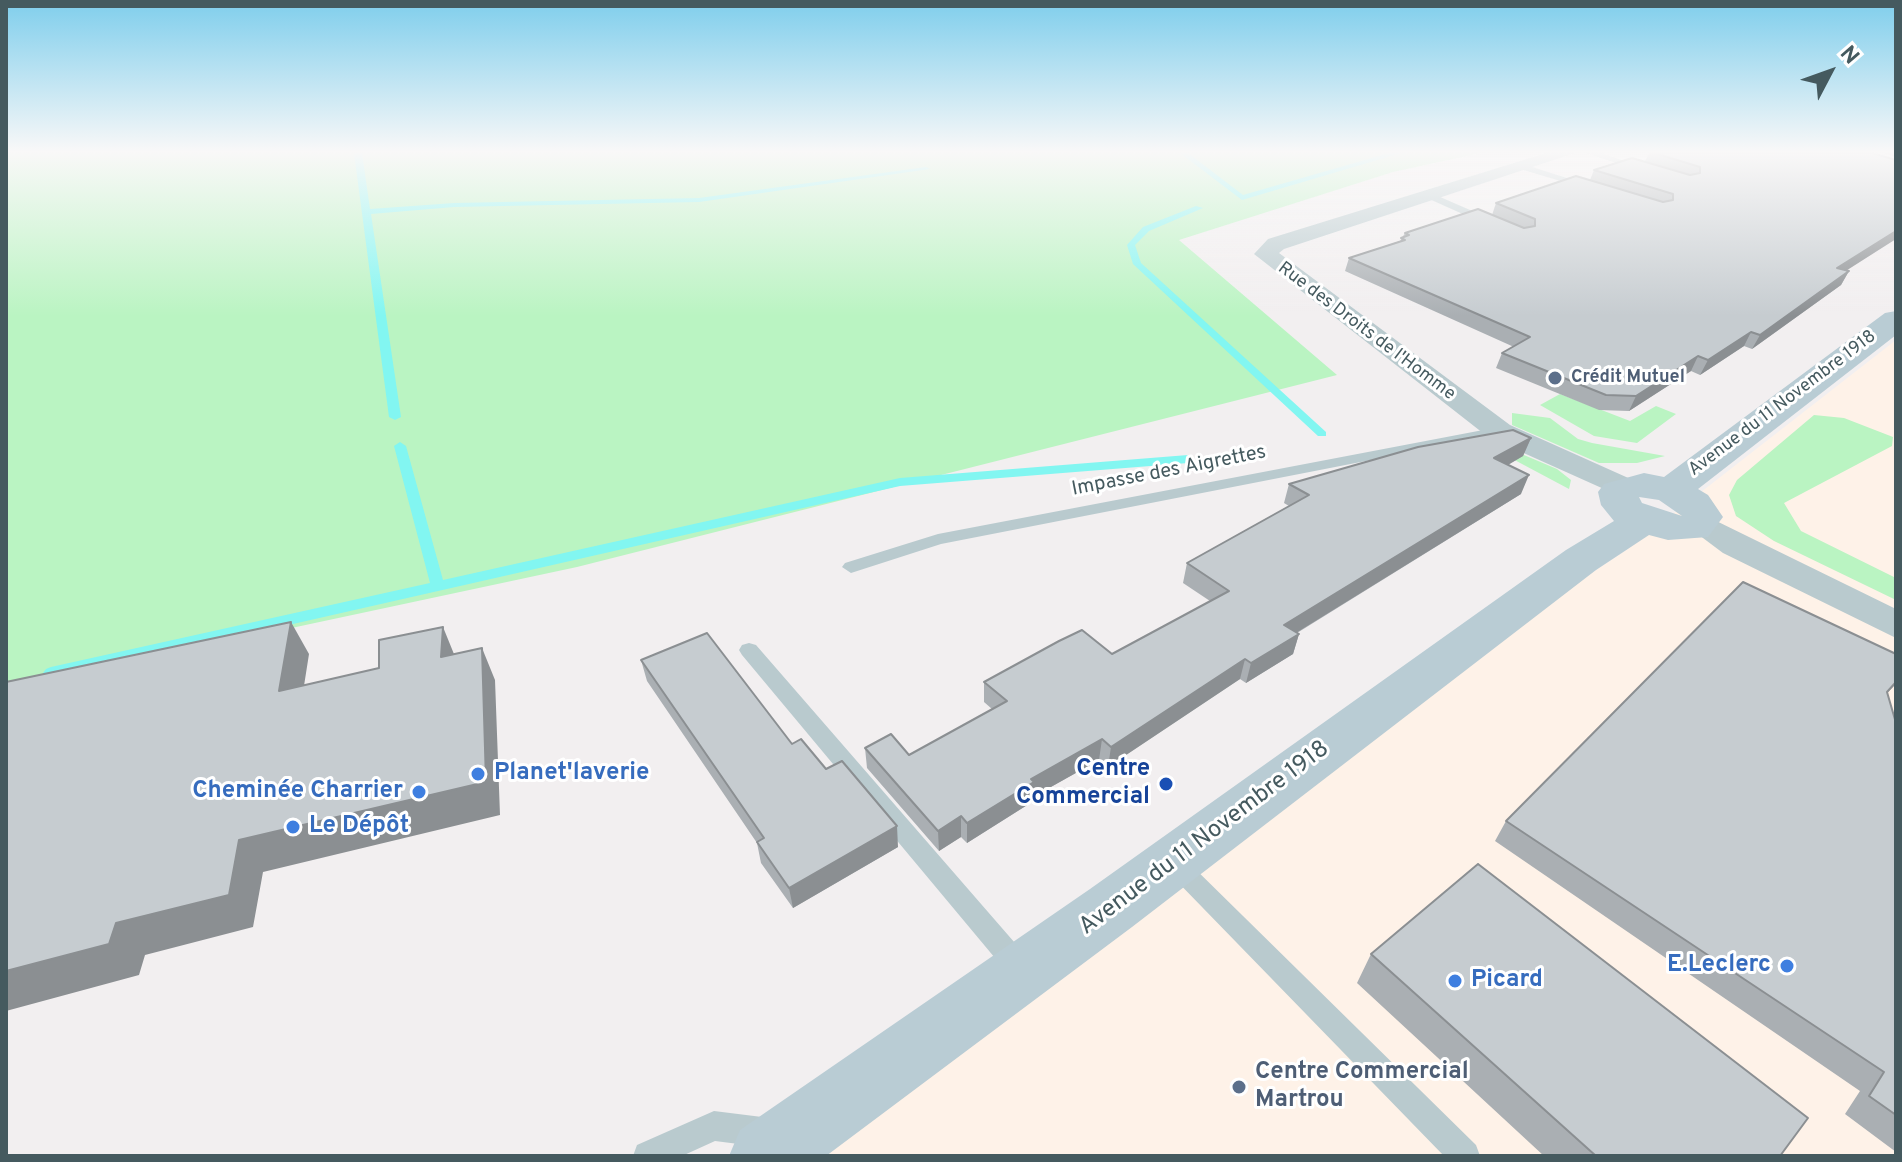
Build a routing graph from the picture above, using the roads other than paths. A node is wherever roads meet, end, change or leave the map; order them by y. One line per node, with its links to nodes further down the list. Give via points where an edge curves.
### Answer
1 (1395, 207): 5 (street, Rue des Droits de l'Homme, via 1276,244 1265,254)
2 (1456, 207): 3 (lane)
3 (1501, 227)
4 (1896, 320): 6 (main road, Avenue du 11 Novembre 1918)
5 (1499, 431): 6 (street, Rue des Droits de l'Homme); 8 (lane, Impasse des Aigrettes, via 938,539)
6 (1646, 500): 7 (main road, via 1682,529); 11 (main road, Avenue du 11 Novembre 1918, via 1569,569)
7 (1700, 523): 9 (street)
8 (851, 567)
9 (1896, 625)
10 (749, 650): 12 (lane)
11 (1172, 860): 12 (main road, Avenue du 11 Novembre 1918); 15 (lane)
12 (1024, 972): 13 (main road, Avenue du 11 Novembre 1918)
13 (782, 1149): 14 (lane, via 714,1126)
14 (648, 1156)
15 (1465, 1156)

